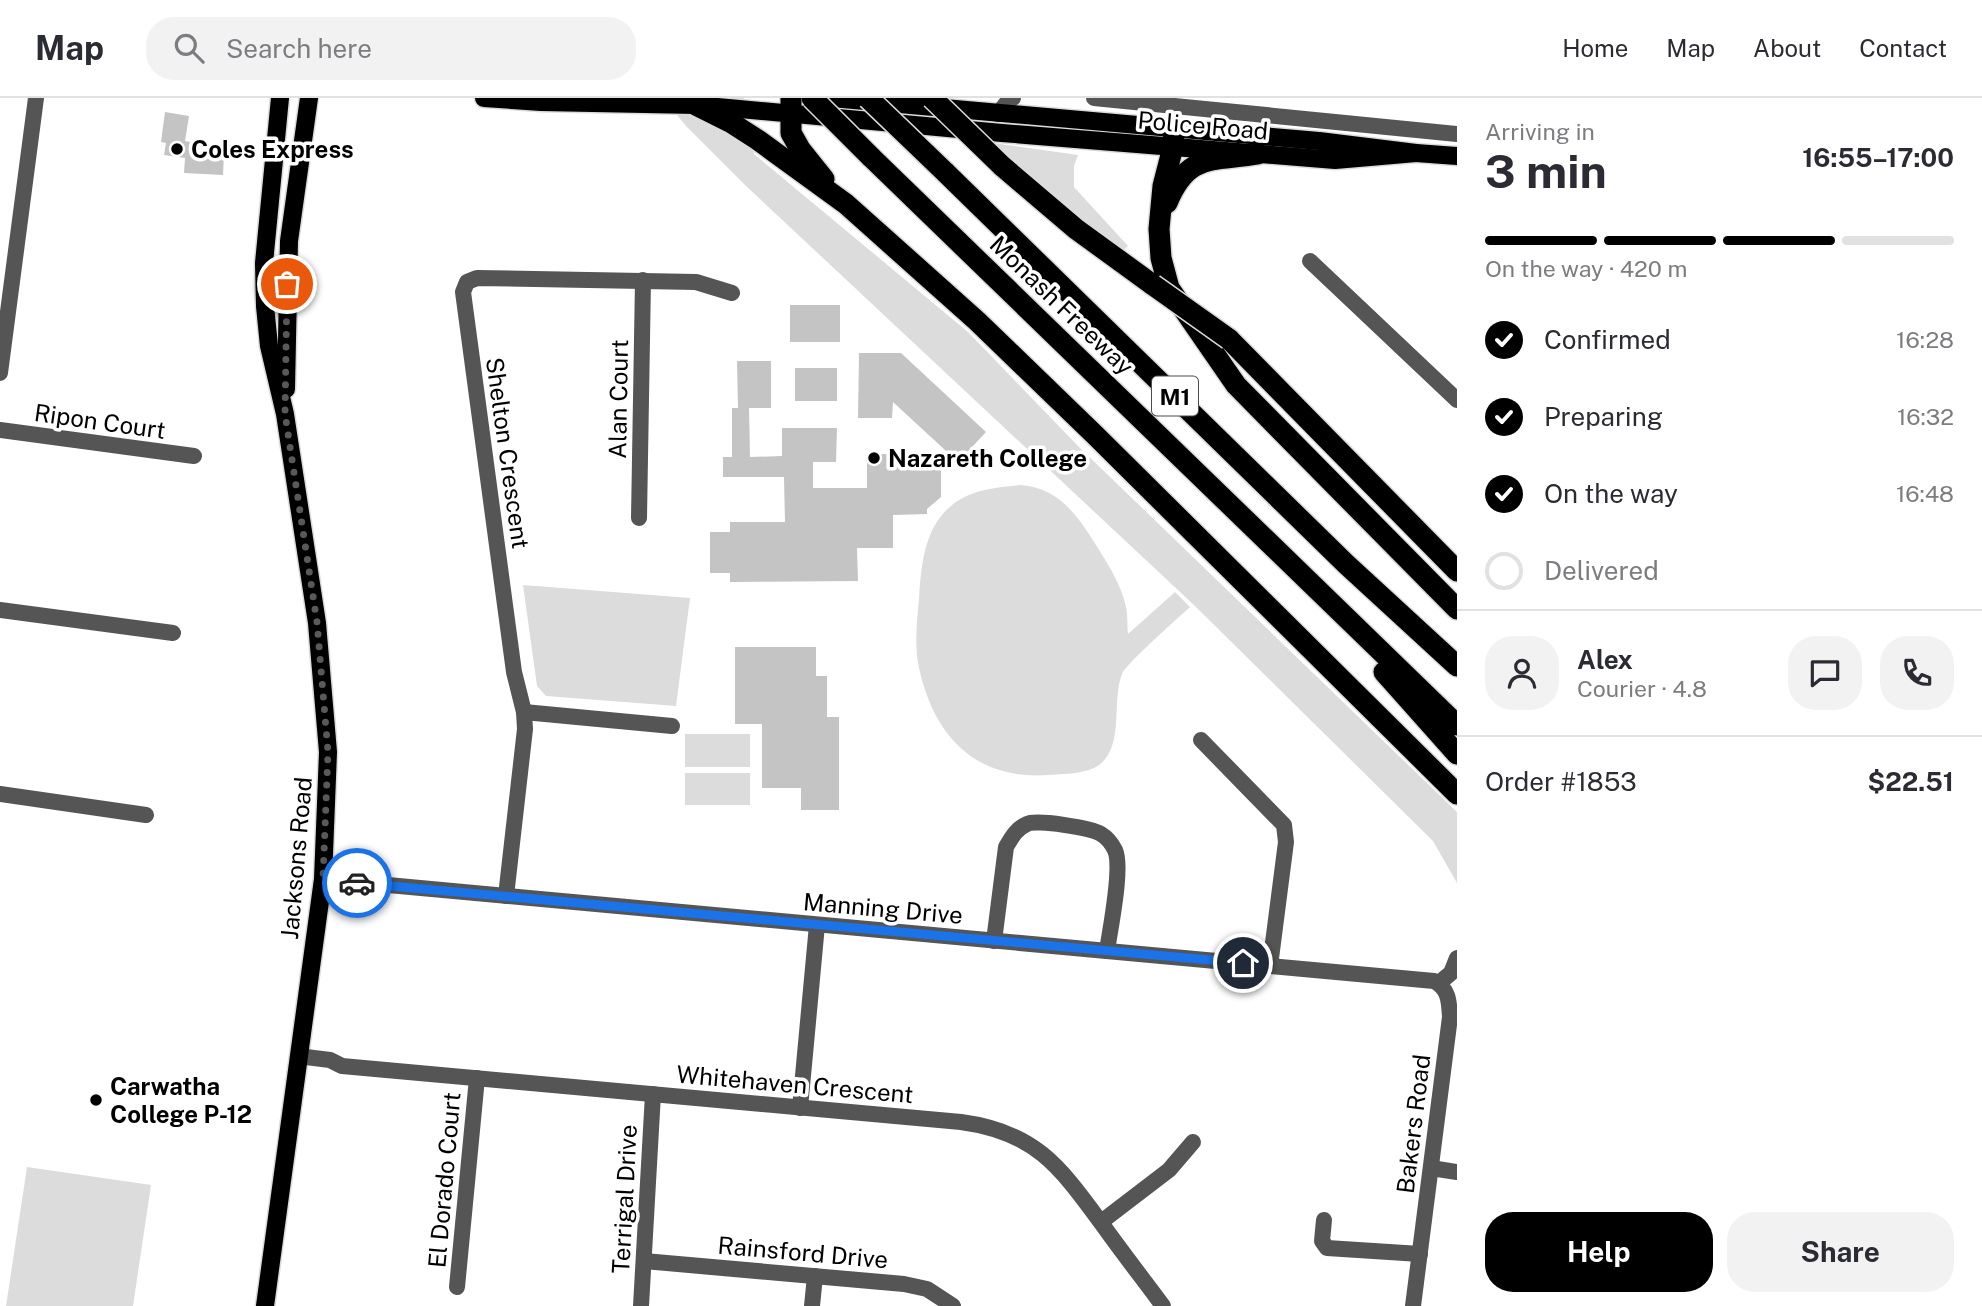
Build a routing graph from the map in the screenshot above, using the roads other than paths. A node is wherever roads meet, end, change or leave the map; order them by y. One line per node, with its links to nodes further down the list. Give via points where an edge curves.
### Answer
1 (36, 98): 24 (street)
2 (279, 98): 29 (main road, Jacksons Road, via 264,262 269,346)
3 (309, 98): 29 (main road, Jacksons Road, via 289,242)
4 (484, 98): 11 (main road, Police Road)
5 (812, 98): 33 (highway, Monash Freeway / M1, bridge)
6 (831, 98): 14 (main road, Police Road)
7 (868, 98): 38 (highway, Monash Freeway / M1, bridge, via 1346,564)
8 (932, 98): 34 (highway, bridge, via 1076,229 1230,339)
9 (1013, 98): 14 (street)
10 (1094, 98): 15 (street)
11 (546, 100): 12 (main road, Police Road)
12 (696, 105): 13 (main road, Police Road); 21 (highway, via 750,135)
13 (791, 106): 17 (main road, Police Road); 21 (highway, via 791,133)
14 (998, 114): 17 (main road, Police Road)
15 (1418, 130): 16 (street); 18 (street)
16 (1457, 134)
17 (1173, 138): 18 (main road, Police Road, via 1319,141); 19 (main road, Police Road); 22 (highway)
18 (1416, 153): 19 (main road, Police Road, via 1335,160); 20 (main road, Police Road)
19 (1258, 154): 22 (highway, via 1194,164 1173,190)
20 (1457, 156)
21 (846, 205): 45 (highway, via 977,321)
22 (1159, 229): 35 (highway, via 1169,288 1236,385)
23 (1310, 261): 28 (street)
24 (6, 277): 27 (street)
25 (643, 280): 26 (street, Shelton Crescent, via 696,282); 32 (street, Alan Court); 39 (street, Shelton Crescent, via 477,278 467,282 463,292 514,671)
26 (732, 293)
27 (0, 373)
28 (1457, 400)
29 (285, 414): 47 (main road, Jacksons Road, via 317,622 327,739)
30 (0, 430): 31 (street, Ripon Court)
31 (194, 456)
32 (639, 518)
33 (1271, 546): 40 (highway, Monash Freeway / M1); 43 (highway)
34 (1457, 571)
35 (1457, 609)
36 (0, 610): 37 (street)
37 (173, 633)
38 (1457, 666)
39 (524, 712): 41 (street); 48 (street, Shelton Crescent, via 525,741)
40 (1457, 725)
41 (672, 726)
42 (1201, 740): 53 (street, via 1284,825 1286,842)
43 (1457, 754)
44 (0, 794): 46 (street)
45 (1457, 794)
46 (146, 815)
47 (323, 879): 48 (street, Manning Drive); 55 (main road, Jacksons Road)
48 (506, 896): 49 (street, Manning Drive)
49 (817, 925): 50 (street, Manning Drive); 58 (street)
50 (994, 941): 51 (street, Manning Drive); 51 (street, via 1006,847 1013,834 1035,822 1092,830 1114,849 1118,866)
51 (1107, 951): 53 (street, Manning Drive)
52 (1457, 958): 54 (street, via 1451,973)
53 (1270, 966): 54 (street, Manning Drive)
54 (1439, 983): 60 (street, Bakers Road, via 1447,994 1450,1017)
55 (298, 1062): 56 (street, Whitehaven Crescent, via 330,1060 342,1066); 68 (main road, Jacksons Road)
56 (477, 1078): 57 (street, Whitehaven Crescent); 67 (street, El Dorado Court)
57 (653, 1094): 58 (street, Whitehaven Crescent); 65 (street, Terrigal Drive)
58 (800, 1108): 63 (street, Whitehaven Crescent, via 996,1128 1053,1161)
59 (1193, 1142): 63 (street, via 1169,1170)
60 (1431, 1168): 61 (street); 64 (street, Bakers Road)
61 (1457, 1172)
62 (1324, 1220): 64 (street, via 1322,1241 1328,1248)
63 (1101, 1222): 72 (street, Whitehaven Crescent)
64 (1420, 1254): 73 (street, Bakers Road)
65 (644, 1261): 66 (street, Rainsford Drive); 69 (street, Terrigal Drive)
66 (815, 1276): 70 (street); 71 (street, Rainsford Drive, via 917,1286)
67 (457, 1287)
68 (265, 1306)
69 (641, 1306)
70 (812, 1306)
71 (953, 1306)
72 (1163, 1306)
73 (1413, 1306)

